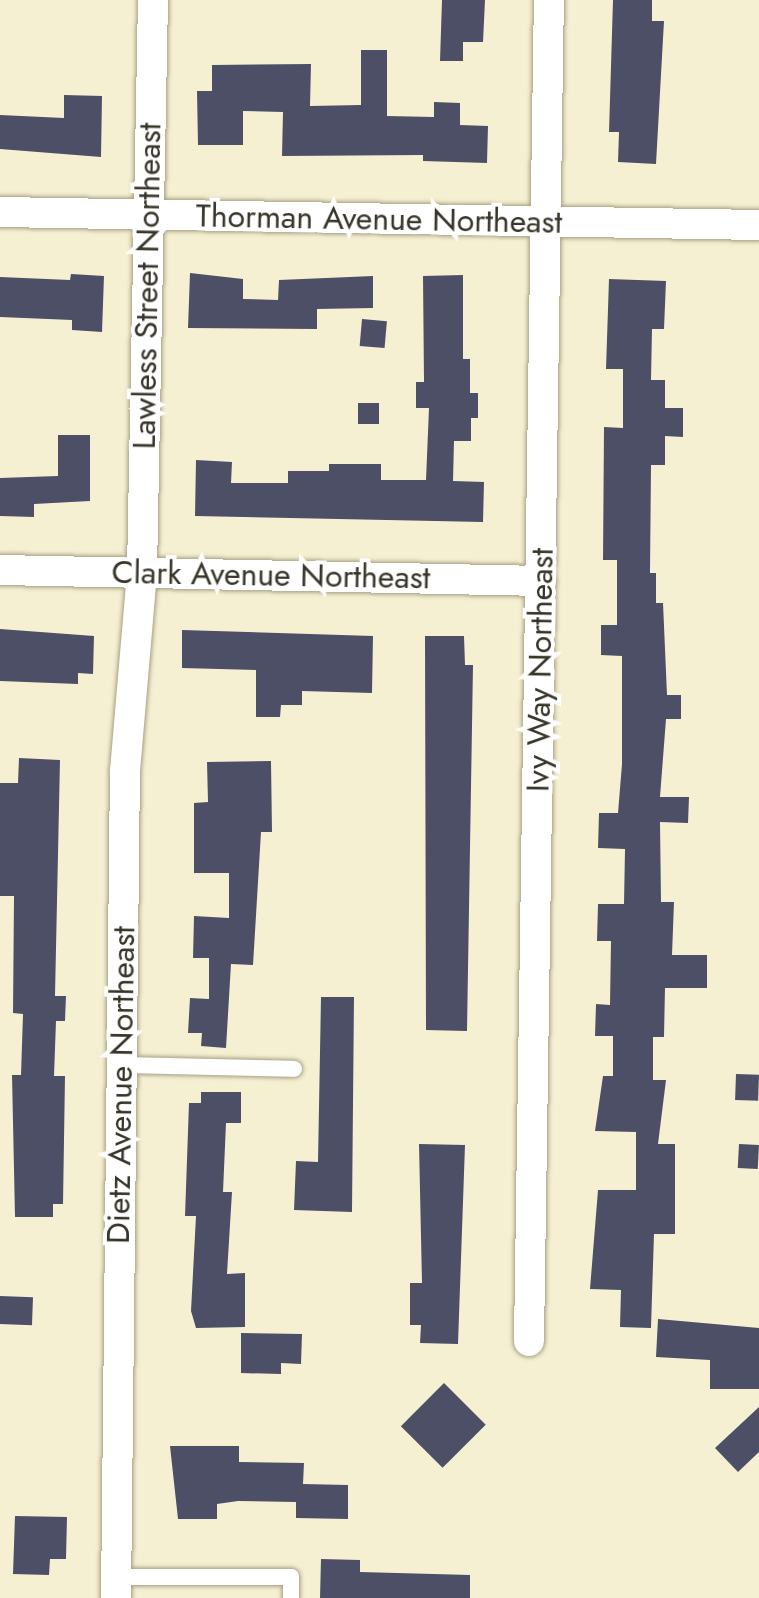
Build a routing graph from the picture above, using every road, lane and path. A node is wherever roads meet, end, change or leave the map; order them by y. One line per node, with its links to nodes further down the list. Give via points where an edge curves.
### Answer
1 (153, 0): 4 (street, Lawless Street Northeast)
2 (549, 0): 5 (street, Ivy Way Northeast)
3 (0, 212): 4 (street, Thorman Avenue Northeast)
4 (149, 215): 5 (street, Thorman Avenue Northeast); 8 (street, Lawless Street Northeast)
5 (546, 222): 6 (street, Thorman Avenue Northeast); 9 (street, Ivy Way Northeast)
6 (759, 225)
7 (0, 570): 8 (street, Clark Avenue Northeast)
8 (142, 572): 9 (street, Clark Avenue Northeast); 10 (street, Dietz Avenue Northeast, via 125,771)
9 (541, 581): 12 (street, Ivy Way Northeast)
10 (121, 1065): 11 (lane); 13 (street, Dietz Avenue Northeast)
11 (294, 1069)
12 (529, 1341)
13 (116, 1588): 14 (lane, via 291,1577)
14 (291, 1598)

